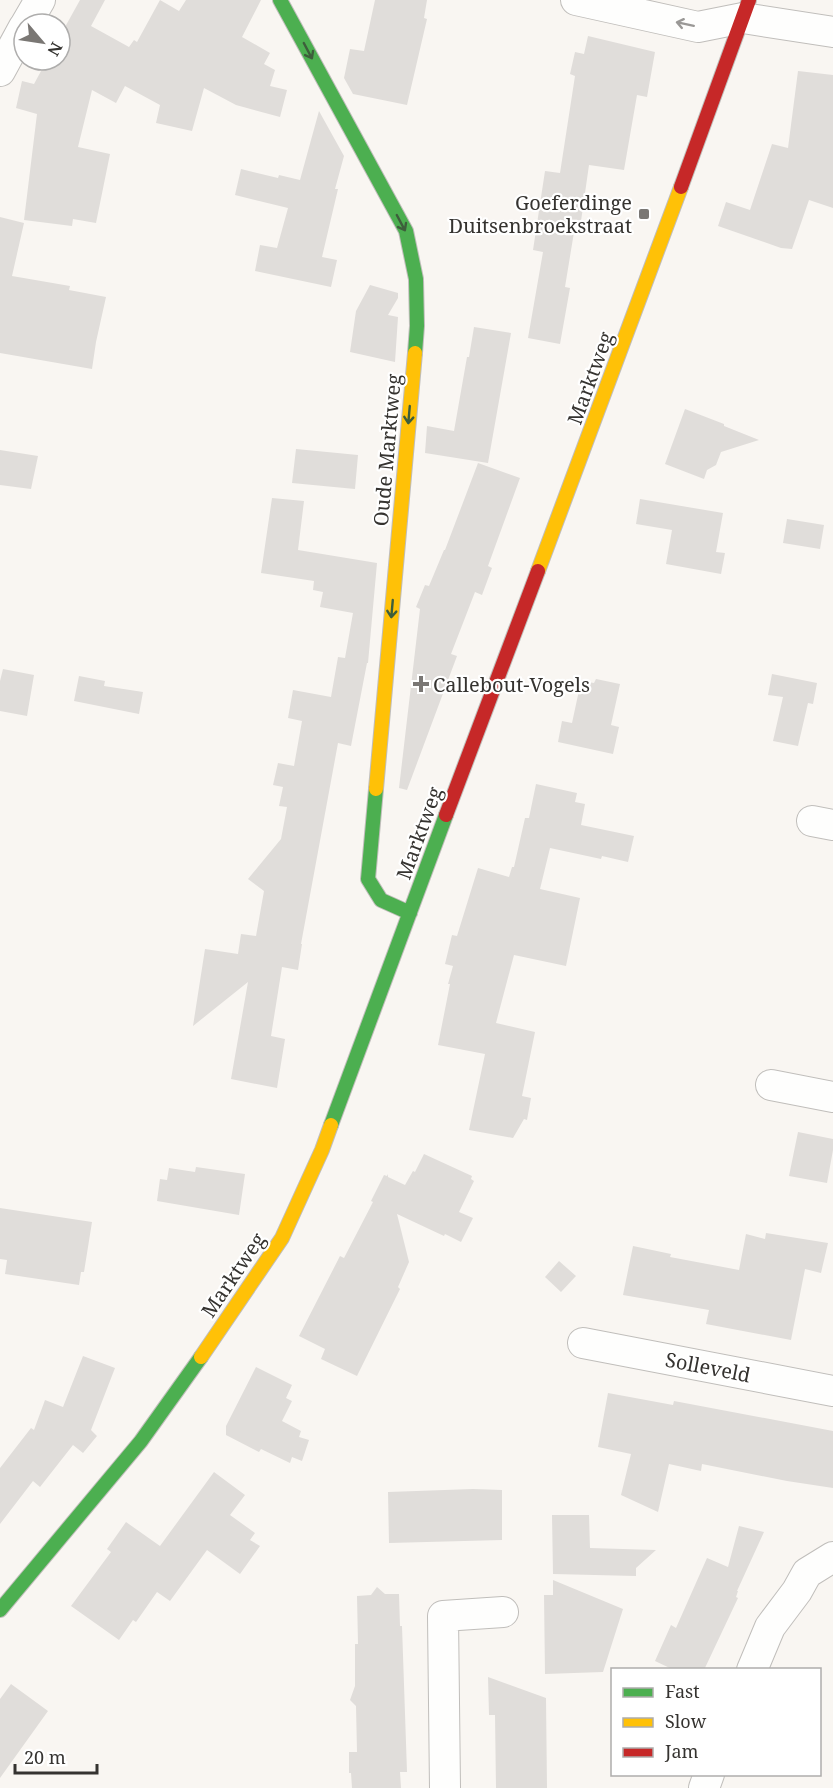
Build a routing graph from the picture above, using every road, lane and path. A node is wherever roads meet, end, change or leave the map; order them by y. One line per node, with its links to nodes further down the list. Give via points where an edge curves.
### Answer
1 (280, 0): 7 (street, Oude Marktweg, one-way to 7, via 405,231 416,279 417,326 368,879 381,900)
2 (576, 0): 3 (street, one-way to 2, via 698,27)
3 (746, 9): 4 (street); 7 (street, Marktweg)
4 (833, 33)
5 (12, 50): 6 (street)
6 (0, 72)
7 (410, 913): 13 (street, Marktweg, via 322,1150 282,1238 141,1441)
8 (771, 1085): 9 (street)
9 (833, 1097)
10 (583, 1343): 11 (street, Solleveld)
11 (833, 1391)
12 (833, 1557): 15 (street, via 807,1573 770,1627)
13 (0, 1610)
14 (503, 1612): 16 (street, via 443,1616)
15 (753, 1668)
16 (445, 1788)

